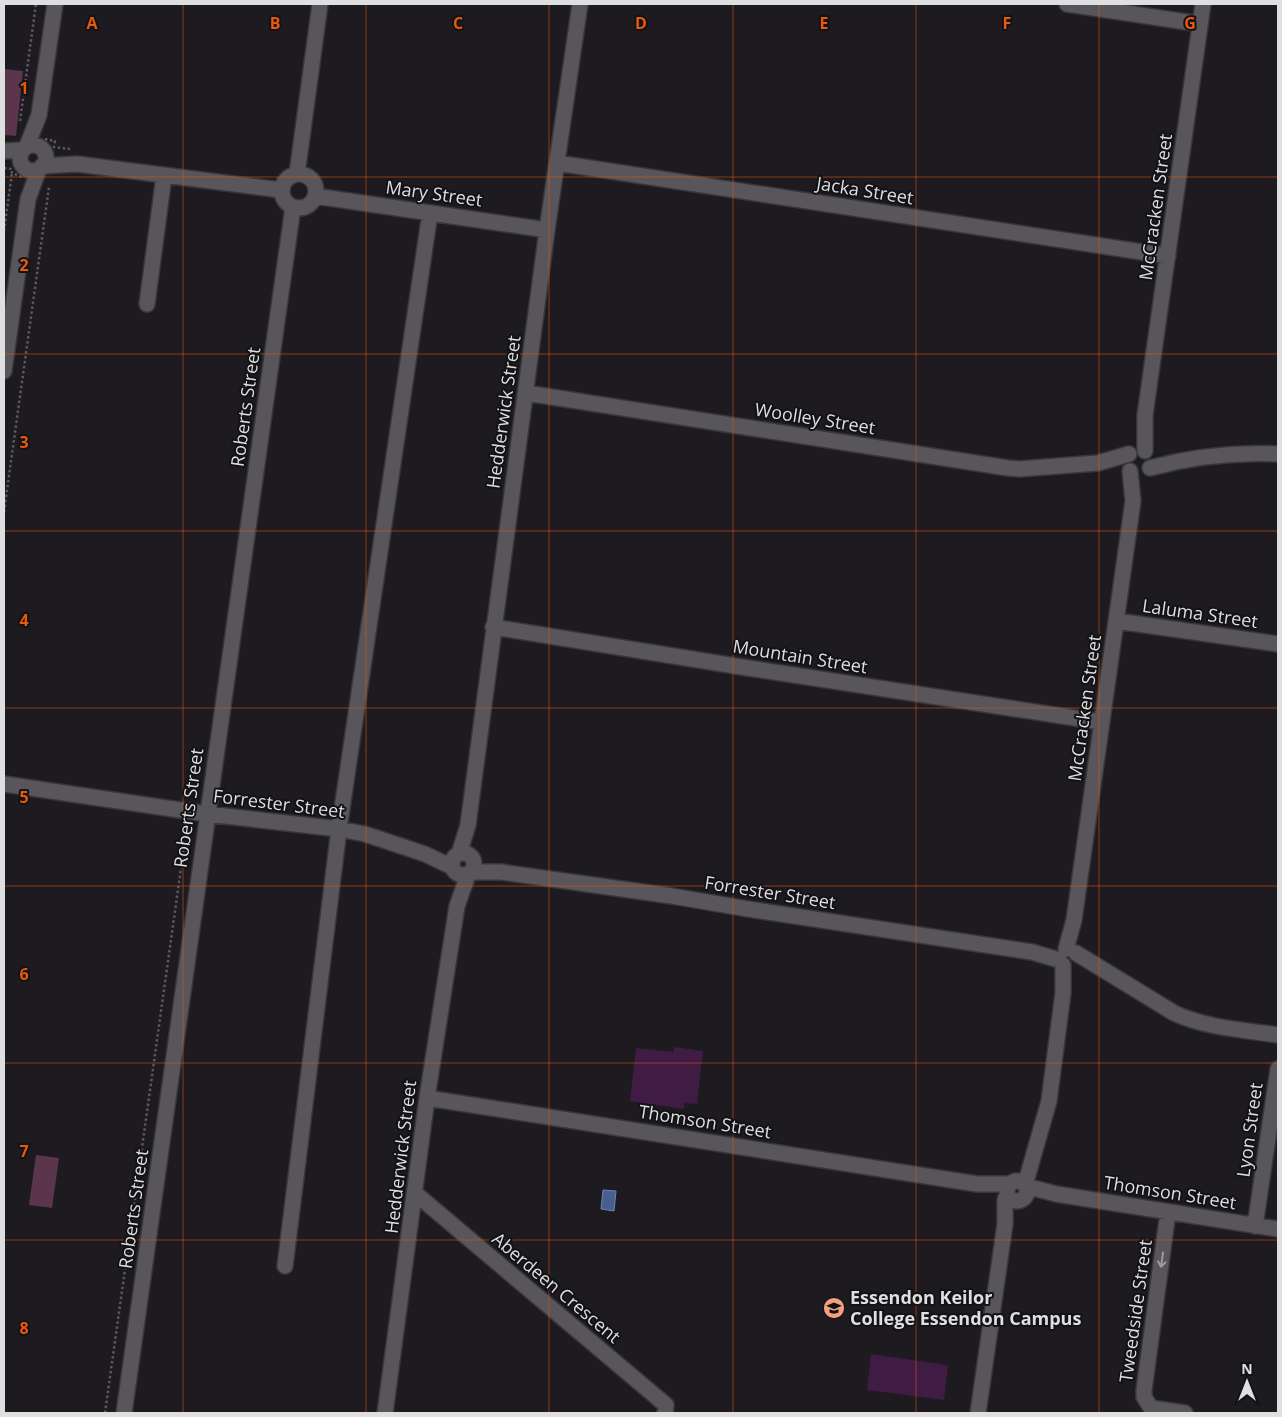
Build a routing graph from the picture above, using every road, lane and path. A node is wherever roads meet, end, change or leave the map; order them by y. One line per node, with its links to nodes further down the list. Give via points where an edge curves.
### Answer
1 (36, 4): 8 (path)
2 (55, 4): 11 (street)
3 (320, 4): 13 (street)
4 (580, 4): 12 (street, Hedderwick Street)
5 (1067, 4): 7 (street)
6 (1203, 4): 7 (street, McCracken Street)
7 (1200, 24): 21 (street, McCracken Street)
8 (20, 124)
9 (4, 151): 11 (street)
10 (4, 157): 11 (street)
11 (33, 161): 14 (street); 20 (path); 23 (street); 27 (path)
12 (557, 163): 19 (street, Hedderwick Street); 21 (street, Jacka Street)
13 (297, 174): 15 (street, via 286,179); 16 (street, via 312,180)
14 (164, 176): 15 (street); 22 (street)
15 (281, 190): 17 (street, via 285,202)
16 (315, 196): 17 (street, via 310,205); 18 (street, Mary Street)
17 (293, 207): 33 (street, Roberts Street)
18 (430, 213): 19 (street, Mary Street); 35 (street)
19 (547, 230): 24 (street, Hedderwick Street)
20 (4, 231)
21 (1168, 256): 26 (street, McCracken Street)
22 (146, 304)
23 (4, 371)
24 (526, 392): 26 (street, Woolley Street, via 1008,468); 29 (street, Hedderwick Street)
25 (1278, 454): 26 (street, Woolley Street)
26 (1139, 461): 28 (street, McCracken Street)
27 (4, 512)
28 (1117, 621): 30 (street, Laluma Street); 31 (street, McCracken Street)
29 (493, 627): 31 (street, Mountain Street); 36 (street, Hedderwick Street)
30 (1278, 644)
31 (1102, 722): 37 (street, McCracken Street)
32 (5, 785): 33 (street, Forrester Street)
33 (207, 814): 35 (street, Forrester Street); 48 (street, Roberts Street)
34 (187, 825): 47 (path)
35 (339, 829): 36 (street, Forrester Street); 46 (street)
36 (463, 864): 37 (street, Forrester Street); 40 (street, Hedderwick Street)
37 (1068, 958): 38 (street, Forrester Street, via 1100,968 1186,1019); 41 (street, McCracken Street, via 1049,1101 1036,1148)
38 (1278, 1035)
39 (1278, 1068): 44 (street, Lyon Street)
40 (427, 1098): 41 (street, Thomson Street); 42 (street, Hedderwick Street)
41 (1017, 1190): 43 (street, Thomson Street); 51 (street, McCracken Street, via 1005,1224)
42 (416, 1194): 49 (street, Hedderwick Street); 50 (street, Aberdeen Crescent, via 666,1405)
43 (1168, 1212): 44 (street, Thomson Street); 52 (street, Tweedside Street, one-way to 52, via 1144,1397 1151,1408)
44 (1255, 1226): 45 (street, Thomson Street)
45 (1278, 1230)
46 (285, 1266)
47 (105, 1413)
48 (124, 1413)
49 (385, 1413)
50 (665, 1413)
51 (978, 1413)
52 (1185, 1413)

